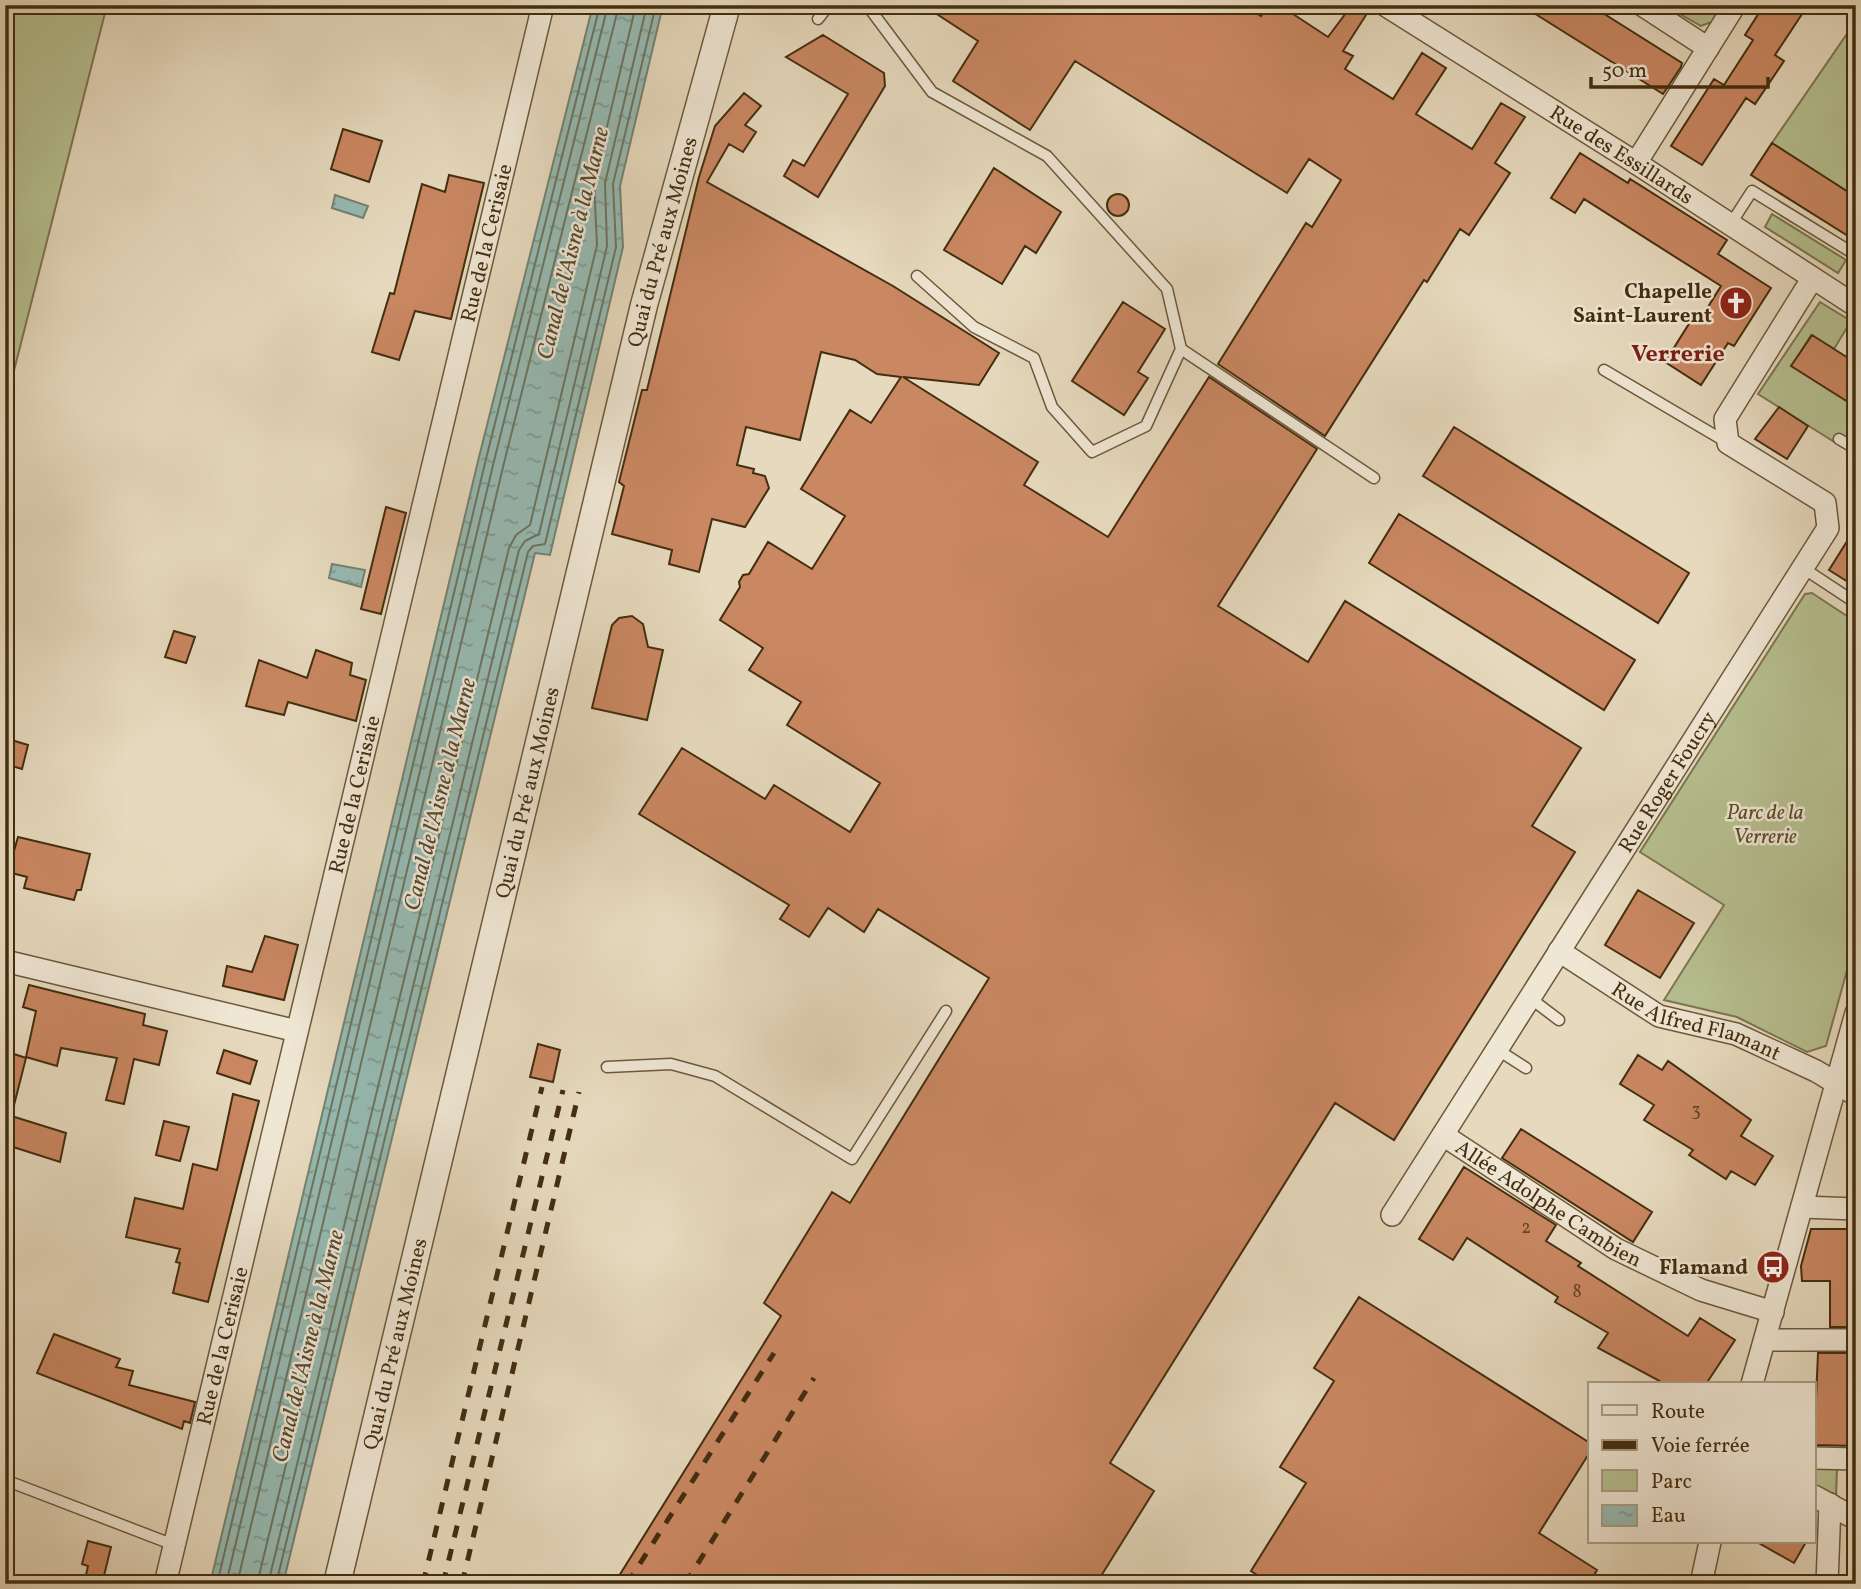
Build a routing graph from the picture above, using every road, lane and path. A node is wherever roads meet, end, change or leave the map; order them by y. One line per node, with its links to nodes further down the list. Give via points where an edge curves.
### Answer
1 (543, 5): 30 (street, Rue de la Cerisaie)
2 (727, 5): 51 (street, Quai du Pré aux Moines, via 644,305)
3 (829, 5): 8 (lane)
4 (867, 5): 16 (lane, via 932,92 1047,156 1167,289)
5 (1385, 5): 10 (street, Rue des Essillards)
6 (1735, 5): 9 (street)
7 (1644, 6): 9 (street)
8 (818, 19)
9 (1708, 48): 10 (street)
10 (1636, 163): 11 (street, Rue des Essillards)
11 (1730, 225): 12 (lane, via 1752,191); 14 (street, Rue des Essillards)
12 (1856, 255)
13 (917, 276): 16 (lane, via 974,327 1034,358 1052,407 1092,452 1146,426)
14 (1812, 279): 15 (street, Rue des Essillards); 19 (street, via 1725,419)
15 (1856, 306)
16 (1181, 349): 21 (lane)
17 (1604, 370): 19 (lane)
18 (1839, 439): 20 (lane)
19 (1728, 443): 22 (street, Rue Roger Foucry, via 1825,503 1828,528)
20 (1856, 449)
21 (1374, 478)
22 (1802, 568): 23 (lane); 24 (street, Rue Roger Foucry)
23 (1856, 603)
24 (1559, 951): 26 (street, Rue Roger Foucry); 34 (street, Rue Alfred Flamant, via 1659,1016 1737,1034)
25 (5, 961): 30 (street)
26 (1530, 998): 29 (lane); 31 (street, Rue Roger Foucry)
27 (946, 1011): 32 (lane, via 852,1159 715,1076 671,1064)
28 (1856, 1013): 34 (street)
29 (1559, 1020)
30 (297, 1031): 49 (street, Rue de la Cerisaie)
31 (1498, 1050): 33 (lane); 35 (street, Rue Roger Foucry)
32 (607, 1068)
33 (1526, 1068)
34 (1850, 1089): 36 (street)
35 (1443, 1135): 38 (street, Rue Roger Foucry); 39 (street, Allée Adolphe Cambien, via 1616,1249 1701,1290)
36 (1802, 1207): 37 (street); 39 (street)
37 (1856, 1209)
38 (1392, 1215)
39 (1773, 1312): 40 (street)
40 (1765, 1339): 41 (street); 42 (street)
41 (1856, 1340)
42 (1753, 1382)
43 (1815, 1458): 44 (street)
44 (1856, 1459)
45 (5, 1480): 49 (lane)
46 (1822, 1500): 47 (street); 53 (street)
47 (1856, 1519)
48 (1710, 1544): 52 (street)
49 (174, 1545): 50 (street, Rue de la Cerisaie)
50 (164, 1584)
51 (337, 1584)
52 (1700, 1584)
53 (1827, 1584)

